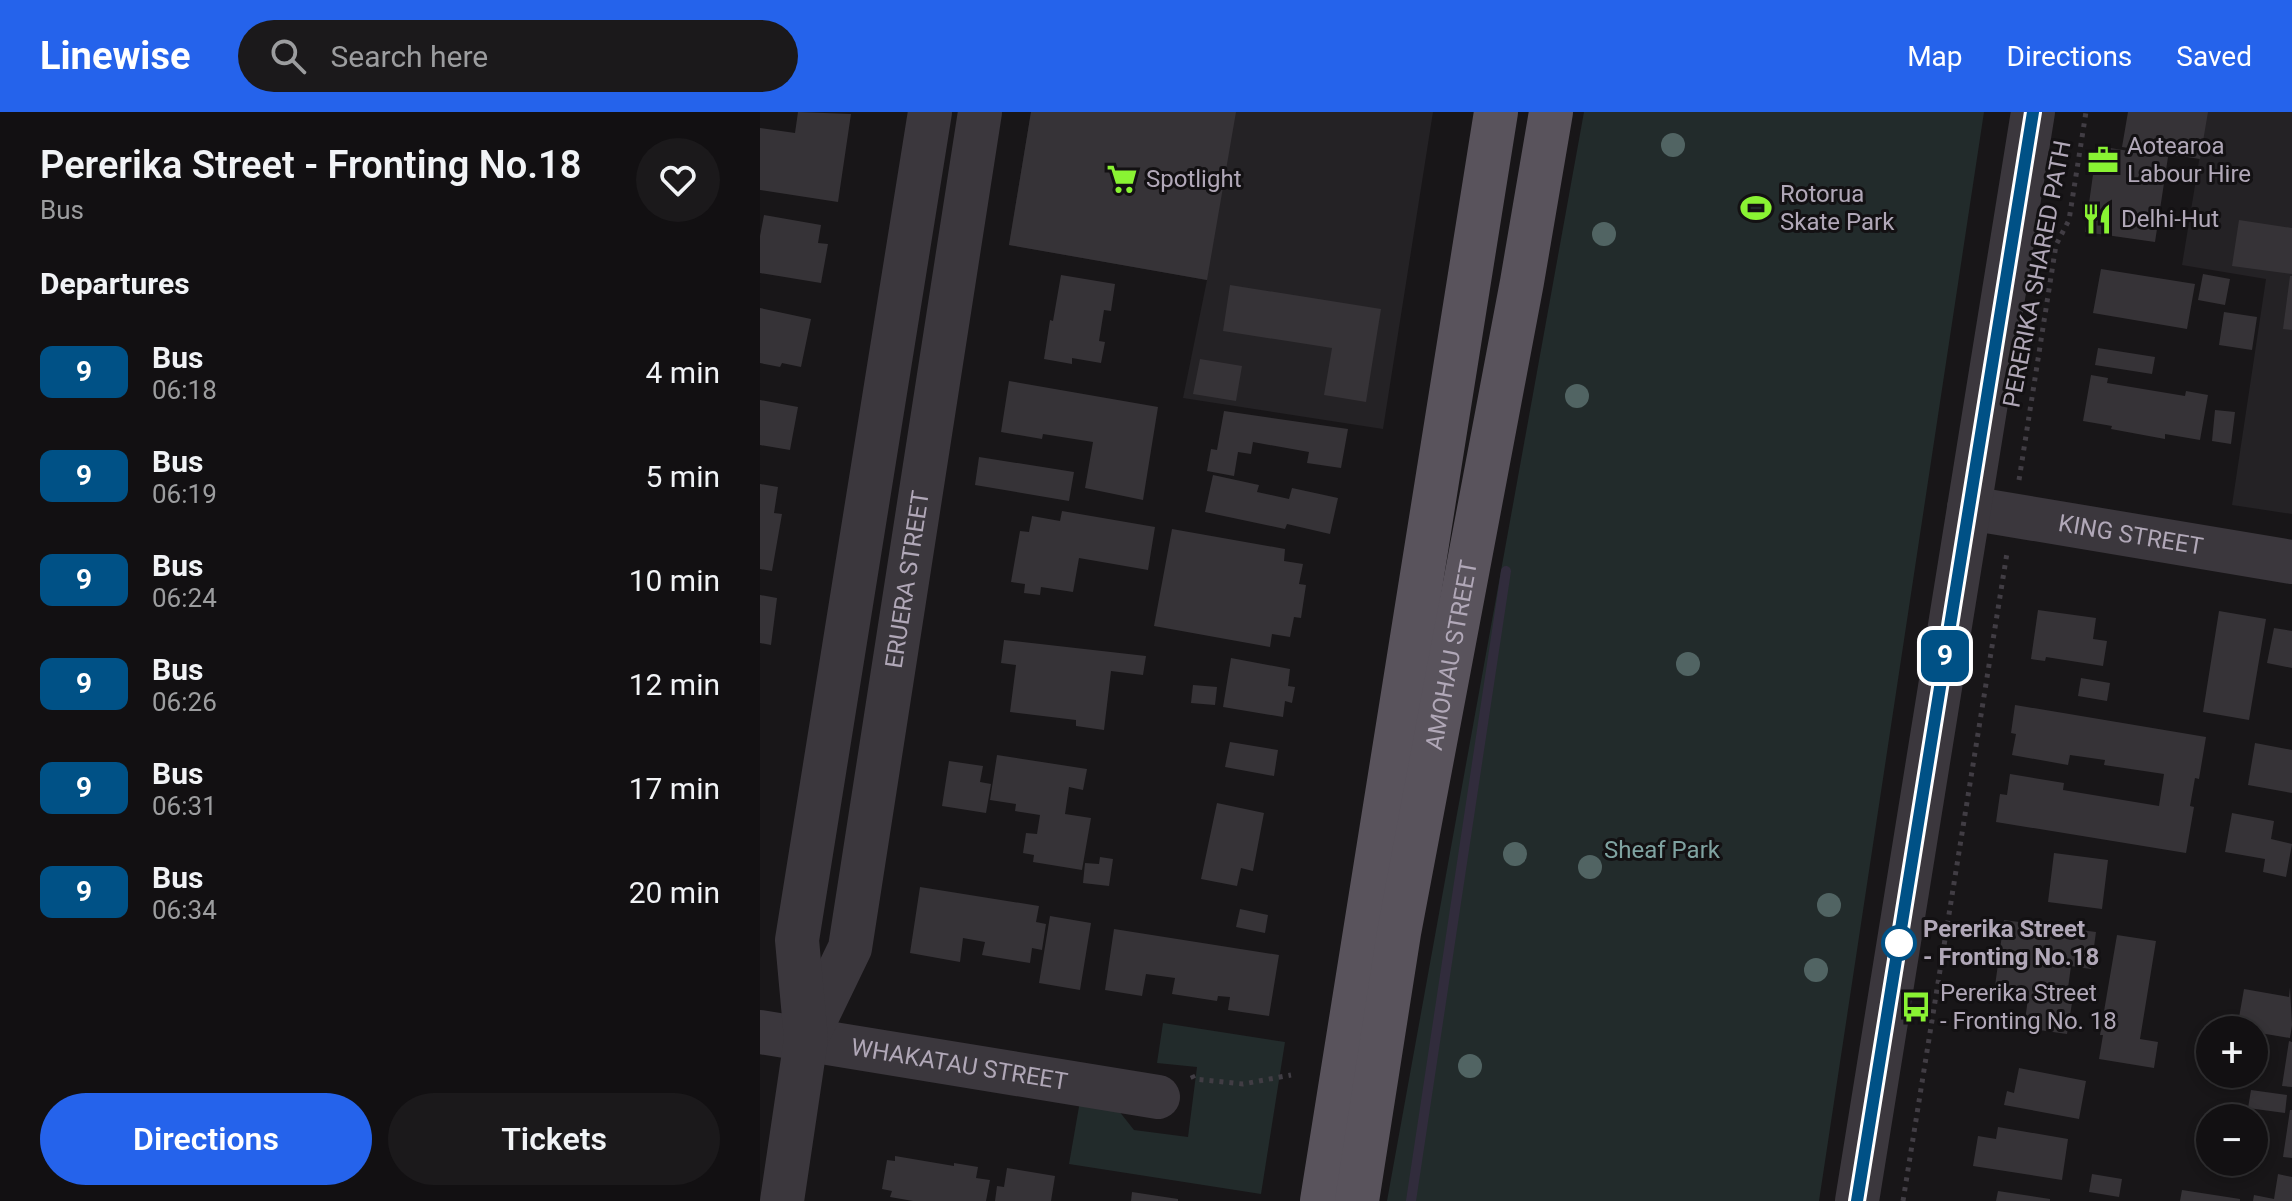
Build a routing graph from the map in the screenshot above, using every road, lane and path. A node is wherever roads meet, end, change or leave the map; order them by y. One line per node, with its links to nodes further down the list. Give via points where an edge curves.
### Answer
1 (930, 112): 9 (street, ERUERA STREET)
2 (980, 112): 10 (street, ERUERA STREET)
3 (1496, 112): 7 (main road, AMOHAU STREET)
4 (1551, 112): 8 (main road, AMOHAU STREET)
5 (2033, 112): 12 (street)
6 (2086, 112): 11 (path, PERERIKA SHARED PATH, via 2069,220 2056,245)
7 (1471, 273): 8 (main road); 22 (main road, AMOHAU STREET)
8 (1522, 282): 23 (main road, AMOHAU STREET, via 1415,842)
9 (874, 464): 10 (street); 15 (street, ERUERA STREET)
10 (925, 472): 16 (street, ERUERA STREET)
11 (2017, 490)
12 (1969, 508): 14 (street, KING STREET); 24 (street)
13 (2008, 545): 25 (path)
14 (2292, 562)
15 (800, 921): 16 (street); 18 (street, ERUERA STREET)
16 (853, 930): 18 (street, ERUERA STREET, via 850,948)
17 (760, 1032): 18 (street, WHAKATAU STREET)
18 (806, 1039): 20 (street, WHAKATAU STREET); 21 (street, ERUERA STREET)
19 (1291, 1075): 20 (path)
20 (1176, 1088)
21 (782, 1201)
22 (1322, 1201)
23 (1357, 1201)
24 (1857, 1201)
25 (1903, 1201)

